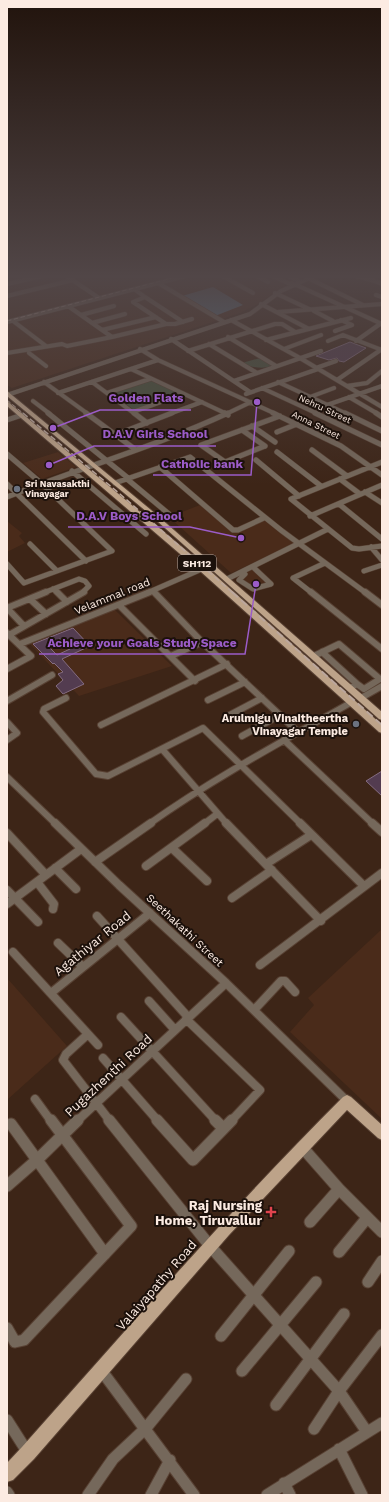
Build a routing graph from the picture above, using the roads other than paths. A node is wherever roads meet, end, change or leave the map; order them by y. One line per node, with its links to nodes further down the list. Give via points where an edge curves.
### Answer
1 (53, 345): 11 (street)
2 (72, 345): 12 (street)
3 (152, 345): 13 (street)
4 (180, 345): 16 (street)
5 (206, 345): 16 (street)
6 (211, 345): 29 (street)
7 (241, 345): 25 (street)
8 (276, 345): 14 (street)
9 (294, 345): 14 (street)
10 (369, 345): 15 (street)
11 (46, 346): 18 (street)
12 (67, 346): 19 (street)
13 (140, 349): 22 (street, Anna Street); 33 (street)
14 (284, 349): 21 (street)
15 (382, 349): 31 (street)
16 (188, 351): 32 (street)
17 (322, 351): 21 (street)
18 (7, 353)
19 (29, 353): 20 (street); 24 (street)
20 (7, 357)
21 (300, 358): 25 (street); 26 (street)
22 (158, 360): 27 (street); 46 (street, Anna Street)
23 (336, 361): 26 (street)
24 (46, 366)
25 (276, 366): 29 (street)
26 (317, 368): 31 (street); 35 (street)
27 (131, 369): 30 (street); 34 (street)
28 (382, 371): 36 (street, via 363,384)
29 (257, 373): 32 (street)
30 (150, 379): 42 (street); 44 (street)
31 (337, 380): 36 (street)
32 (234, 381): 40 (street)
33 (44, 382): 41 (street); 45 (street)
34 (92, 382): 41 (street); 42 (street)
35 (278, 382): 38 (street); 47 (street)
36 (347, 386): 43 (street)
37 (382, 386): 43 (street)
38 (262, 388): 40 (street); 68 (street, Nehru Street)
39 (334, 388): 47 (street)
40 (250, 392): 46 (street)
41 (58, 393): 66 (street)
42 (108, 393): 54 (street)
43 (359, 393): 48 (street); 53 (street)
44 (183, 394): 50 (street); 54 (street)
45 (8, 397): 55 (main road, SH112); 76 (main road, SH112)
46 (240, 397): 51 (street, Anna Street)
47 (310, 397): 52 (street)
48 (349, 397): 52 (street); 58 (street)
49 (33, 401): 73 (street)
50 (202, 402): 56 (street); 60 (street)
51 (251, 402): 56 (street); 57 (street, Anna Street)
52 (327, 405): 64 (street)
53 (382, 407)
54 (133, 412): 60 (street)
55 (22, 415): 59 (street); 78 (main road, SH112)
56 (228, 415): 69 (street)
57 (280, 416): 61 (street, Anna Street); 62 (street)
58 (382, 417)
59 (7, 420)
60 (147, 423): 66 (street)
61 (297, 424): 65 (street); 77 (street, Anna Street, via 341,446)
62 (252, 426): 63 (street); 67 (street)
63 (242, 430): 63 (street, via 264,446 224,462 202,446 202,443)
64 (382, 431)
65 (277, 432)
66 (115, 435): 69 (street)
67 (274, 442)
68 (382, 444)
69 (136, 450): 73 (street)
70 (312, 450): 82 (street)
71 (277, 452): 89 (street)
72 (7, 454): 85 (street)
73 (105, 460): 76 (street); 83 (street)
74 (256, 460): 92 (street)
75 (382, 462): 77 (street)
76 (92, 464): 78 (street); 86 (main road, SH112)
77 (370, 466): 81 (street, Anna Street); 82 (street)
78 (83, 467): 80 (street); 113 (main road, SH112)
79 (160, 467): 83 (street); 98 (street, via 190,457); 98 (street, via 233,530)
80 (72, 471): 85 (street); 100 (street)
81 (382, 474)
82 (347, 476): 84 (street)
83 (128, 478): 86 (street); 96 (street)
84 (340, 479): 89 (street); 91 (street)
85 (41, 483): 90 (street); 107 (street, via 112,551)
86 (116, 483): 110 (main road, SH112)
87 (7, 484): 90 (street)
88 (382, 485): 91 (street)
89 (321, 486): 92 (street)
90 (17, 493): 93 (street); 107 (street)
91 (363, 493): 94 (street); 95 (street)
92 (299, 496): 97 (street, via 291,499)
93 (7, 497)
94 (382, 503)
95 (339, 504): 97 (street); 101 (street)
96 (169, 514)
97 (310, 516): 99 (street)
98 (264, 518): 103 (street)
99 (328, 529): 103 (street); 105 (street, via 352,548)
100 (146, 534)
101 (382, 539)
102 (30, 544): 114 (street)
103 (299, 544): 108 (street); 112 (street)
104 (382, 546): 105 (street)
105 (371, 547): 106 (street)
106 (382, 560)
107 (86, 561): 114 (street)
108 (325, 563): 117 (street); 126 (street)
109 (7, 564): 114 (street, via 24,583)
110 (211, 565): 113 (street, Velammal road); 118 (main road, SH112)
111 (382, 565): 115 (street)
112 (254, 567): 118 (street); 120 (street, via 238,578); 120 (street, via 271,582)
113 (203, 569): 121 (street, Velammal road); 150 (main road, SH112)
114 (56, 570)
115 (364, 571)
116 (287, 572): 117 (street)
117 (294, 578): 133 (street)
118 (227, 579): 122 (main road, SH112)
119 (53, 589): 123 (street); 124 (street); 124 (street, via 79,579 87,583 88,589)
120 (253, 589): 122 (street, via 253,593)
121 (152, 591): 125 (street, Velammal road); 131 (street)
122 (246, 596): 136 (main road, SH112)
123 (30, 599): 127 (street); 128 (street)
124 (68, 602): 128 (street)
125 (119, 605): 132 (street, Velammal road); 135 (street)
126 (382, 605)
127 (7, 608): 129 (street)
128 (46, 614): 129 (street)
129 (24, 626): 130 (street)
130 (9, 632): 132 (street)
131 (202, 642): 135 (street); 137 (street)
132 (20, 644): 138 (street, via 31,656)
133 (382, 649)
134 (322, 652): 136 (street); 142 (street); 142 (street, via 338,644 380,679 364,689)
135 (171, 656): 140 (street)
136 (314, 656): 144 (main road, SH112)
137 (227, 664): 140 (street); 141 (street)
138 (7, 669)
139 (52, 674): 149 (street)
140 (195, 681): 155 (street)
141 (245, 682): 146 (street); 148 (street)
142 (357, 684): 144 (street)
143 (382, 686): 147 (street)
144 (350, 688): 147 (main road, SH112)
145 (66, 698): 161 (street, via 42,712 96,774 108,776)
146 (262, 698): 151 (street); 152 (street)
147 (360, 698): 153 (main road, SH112)
148 (208, 700)
149 (7, 701)
150 (352, 702): 156 (main road, SH112); 157 (street)
151 (280, 715): 157 (street); 158 (street)
152 (226, 717)
153 (382, 717)
154 (7, 722): 159 (street, via 17,733)
155 (101, 725)
156 (382, 730)
157 (298, 732): 160 (street)
158 (242, 736)
159 (7, 740)
160 (284, 740): 162 (street); 166 (street)
161 (162, 749): 162 (street, via 203,728); 164 (street)
162 (239, 765): 164 (street); 168 (street)
163 (7, 777): 170 (street, Seethakathi Street)
164 (196, 791): 165 (street); 171 (street)
165 (217, 814): 169 (street); 173 (street)
166 (382, 832)
167 (7, 833): 176 (street)
168 (311, 835): 173 (street); 179 (street)
169 (172, 848): 172 (street); 177 (street)
170 (81, 849): 171 (street, Seethakathi Street); 174 (street)
171 (94, 862): 186 (street, Seethakathi Street)
172 (146, 866)
173 (269, 867): 183 (street); 188 (street)
174 (55, 868): 176 (street); 180 (street)
175 (382, 873): 179 (street)
176 (46, 875): 178 (street)
177 (207, 881)
178 (37, 882): 182 (street); 185 (street, via 54,904)
179 (364, 886): 188 (street)
180 (76, 889)
181 (7, 890): 182 (street)
182 (15, 898): 184 (street); 189 (street)
183 (232, 898)
184 (7, 904)
185 (53, 909)
186 (150, 913): 190 (street, Agathiyar Road); 195 (street, Seethakathi Street)
187 (97, 916): 190 (street)
188 (321, 921): 193 (street)
189 (38, 922)
190 (118, 939): 194 (street, Agathiyar Road); 201 (street)
191 (58, 943): 194 (street)
192 (13, 952): 197 (street)
193 (260, 965)
194 (82, 967): 197 (street, Agathiyar Road)
195 (226, 983): 199 (street, Seethakathi Street); 201 (street, Pugazhenthi Road)
196 (295, 992): 199 (street, via 285,981 281,981)
197 (51, 993): 203 (street)
198 (149, 1001): 202 (street)
199 (254, 1010): 209 (street, Seethakathi Street)
200 (121, 1017): 205 (street)
201 (187, 1018): 202 (street, Pugazhenthi Road); 212 (street, via 260,1090)
202 (175, 1030): 205 (street, Pugazhenthi Road)
203 (88, 1034): 204 (street); 210 (street, via 63,1060)
204 (98, 1044)
205 (153, 1050): 207 (street, Pugazhenthi Road); 212 (street)
206 (103, 1058): 207 (street)
207 (122, 1079): 210 (street, Pugazhenthi Road); 212 (street, via 193,1160)
208 (35, 1099): 214 (street)
209 (347, 1101): 213 (main road); 215 (main road, Valaiyapathy Road)
210 (96, 1102): 214 (street, Pugazhenthi Road); 222 (street)
211 (11, 1124): 216 (street)
212 (223, 1128)
213 (382, 1134)
214 (63, 1135): 216 (street, Pugazhenthi Road); 225 (street, via 131,1226)
215 (302, 1147): 218 (street); 222 (main road, Valaiyapathy Road)
216 (38, 1159): 217 (street, Pugazhenthi Road); 225 (street)
217 (7, 1186)
218 (339, 1189): 219 (street); 220 (street)
219 (367, 1218): 221 (street); 224 (street)
220 (310, 1222)
221 (382, 1232)
222 (210, 1246): 229 (street); 236 (main road, Valaiyapathy Road)
223 (289, 1252): 229 (street)
224 (339, 1252)
225 (105, 1254): 232 (street, via 24,1340 15,1342)
226 (382, 1261): 228 (street)
227 (316, 1282): 231 (street)
228 (368, 1282)
229 (254, 1295): 231 (street); 234 (street)
230 (344, 1314): 235 (street)
231 (280, 1325): 235 (street); 237 (street)
232 (7, 1328)
233 (382, 1335): 239 (street)
234 (221, 1336)
235 (311, 1359): 239 (street); 240 (street)
236 (101, 1370): 243 (street); 247 (main road, Valaiyapathy Road)
237 (242, 1371)
238 (186, 1379): 243 (street)
239 (339, 1391): 244 (street); 245 (street)
240 (276, 1405)
241 (7, 1420): 247 (street)
242 (382, 1423): 245 (street)
243 (146, 1428): 248 (street); 254 (street, via 113,1459)
244 (314, 1429)
245 (367, 1432): 246 (street)
246 (338, 1449): 250 (street); 258 (street)
247 (28, 1453): 249 (main road, Valaiyapathy Road)
248 (170, 1460): 252 (street); 255 (street)
249 (7, 1474)
250 (284, 1483): 256 (street); 257 (street)
251 (7, 1492): 253 (street)
252 (194, 1494)
253 (9, 1495)
254 (88, 1495)
255 (150, 1495)
256 (267, 1495)
257 (290, 1495)
258 (362, 1495)

